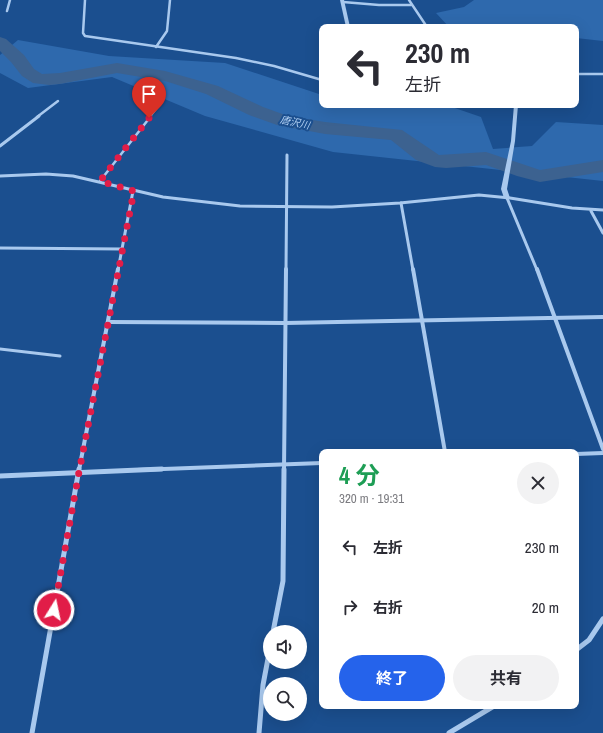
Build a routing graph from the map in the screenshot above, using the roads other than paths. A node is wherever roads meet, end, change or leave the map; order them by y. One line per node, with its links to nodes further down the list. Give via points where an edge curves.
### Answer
1 (10, 0): 7 (street)
2 (85, 0): 10 (street, via 85,36)
3 (170, 0): 10 (street, via 167,31)
4 (409, 0): 6 (street)
5 (343, 1): 6 (street, via 379,5); 8 (street)
6 (411, 4): 9 (street)
7 (7, 11)
8 (347, 24)
9 (425, 24)
10 (156, 47): 13 (street, via 236,58)
11 (579, 74): 12 (street)
12 (603, 74)
13 (319, 79)
14 (58, 101): 17 (street)
15 (158, 106): 20 (lane)
16 (516, 108): 22 (street, via 513,141 504,189)
17 (0, 146)
18 (287, 155): 24 (street)
19 (0, 176): 20 (street, via 42,174)
20 (100, 181): 21 (street)
21 (134, 191): 24 (street, via 215,204); 29 (street)
22 (507, 198): 23 (street, via 480,195 450,196); 26 (street); 30 (street, via 528,245)
23 (401, 203): 24 (street); 32 (street)
24 (287, 207): 34 (street)
25 (603, 210): 26 (street)
26 (591, 211): 27 (street)
27 (603, 233)
28 (0, 248): 29 (street)
29 (122, 249): 33 (street)
30 (554, 317): 31 (street); 32 (street); 38 (street)
31 (603, 317)
32 (422, 320): 34 (street); 37 (street)
33 (108, 322): 34 (street); 43 (street)
34 (285, 323): 42 (street)
35 (0, 348): 36 (lane)
36 (60, 356)
37 (444, 449)
38 (603, 449)
39 (603, 453): 40 (street)
40 (579, 454)
41 (319, 463): 42 (street)
42 (285, 465): 43 (street); 46 (street, via 283,581)
43 (79, 472): 44 (street); 50 (street)
44 (0, 476)
45 (603, 619): 47 (street, via 589,640)
46 (274, 625)
47 (579, 648)
48 (266, 669): 51 (street)
49 (489, 709): 52 (street)
50 (32, 733)
51 (259, 733)
52 (449, 733)

